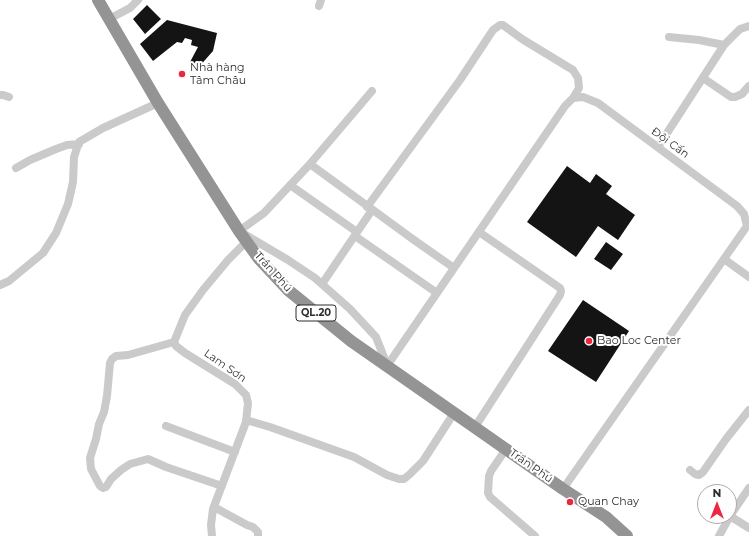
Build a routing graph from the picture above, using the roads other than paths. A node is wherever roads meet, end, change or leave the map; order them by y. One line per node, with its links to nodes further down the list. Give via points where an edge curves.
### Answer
1 (98, 0): 3 (highway, Trần Phú / QL.20)
2 (138, 0): 3 (street, via 130,8)
3 (109, 19): 13 (highway, Trần Phú / QL.20)
4 (749, 26): 6 (street, via 740,29)
5 (669, 37): 6 (street)
6 (724, 45): 7 (street)
7 (703, 78): 8 (street, via 731,97 742,94); 15 (street)
8 (749, 86)
9 (372, 91): 16 (street)
10 (0, 95): 11 (street)
11 (9, 97)
12 (573, 98): 15 (street, Đội Cấn, via 583,96 598,103); 19 (street, via 579,88 578,78 572,70 500,25 493,30); 22 (street)
13 (158, 103): 14 (street, via 103,128); 21 (highway, Trần Phú / QL.20)
14 (79, 144): 17 (street, via 67,145); 29 (street, via 74,157 73,182 68,204 56,233 43,253)
15 (658, 148): 20 (street, Đội Cấn)
16 (310, 164): 18 (street); 19 (street)
17 (16, 168)
18 (290, 185): 21 (street, via 264,213); 23 (street)
19 (370, 208): 23 (street); 26 (street)
20 (747, 211): 25 (street, Đội Cấn, via 747,226)
21 (239, 230): 24 (highway, Trần Phú / QL.20); 28 (street)
22 (479, 232): 26 (street); 37 (street, via 560,288 561,292)
23 (356, 234): 28 (street); 30 (street)
24 (247, 241): 31 (street, via 203,290 185,315); 32 (highway, Trần Phú / QL.20, via 259,259 288,290 351,341)
25 (724, 259): 27 (street); 43 (street, Đội Cấn)
26 (454, 268): 30 (street)
27 (749, 277)
28 (322, 284): 32 (street, via 376,337)
29 (0, 286)
30 (437, 293): 32 (street)
31 (174, 342): 35 (street, Lam Sơn, via 185,353 234,384 246,395); 41 (street, via 112,359 104,412 90,458 91,469 103,488 130,464 148,459)
32 (387, 366): 34 (highway, Trần Phú / QL.20)
33 (749, 410): 40 (street, via 703,472 699,475)
34 (454, 413): 35 (street, via 423,461 404,479 387,475 354,457); 37 (highway, Trần Phú / QL.20)
35 (246, 420): 39 (street, Lam Sơn)
36 (166, 426): 39 (street)
37 (475, 427): 38 (highway, Trần Phú / QL.20)
38 (506, 449): 43 (highway, Trần Phú / QL.20); 51 (street, via 491,470 488,493)
39 (234, 452): 41 (street, Lam Sơn)
40 (690, 470)
41 (222, 486): 45 (street, Lam Sơn)
42 (749, 488): 44 (street)
43 (563, 489): 52 (highway, Trần Phú / QL.20, via 606,517)
44 (737, 506)
45 (214, 507): 49 (street, Lam Sơn); 50 (street, via 253,527)
46 (737, 520): 48 (street)
47 (726, 524): 53 (street)
48 (749, 528)
49 (212, 536)
50 (258, 536)
51 (535, 536)
52 (628, 536)
53 (719, 536)

